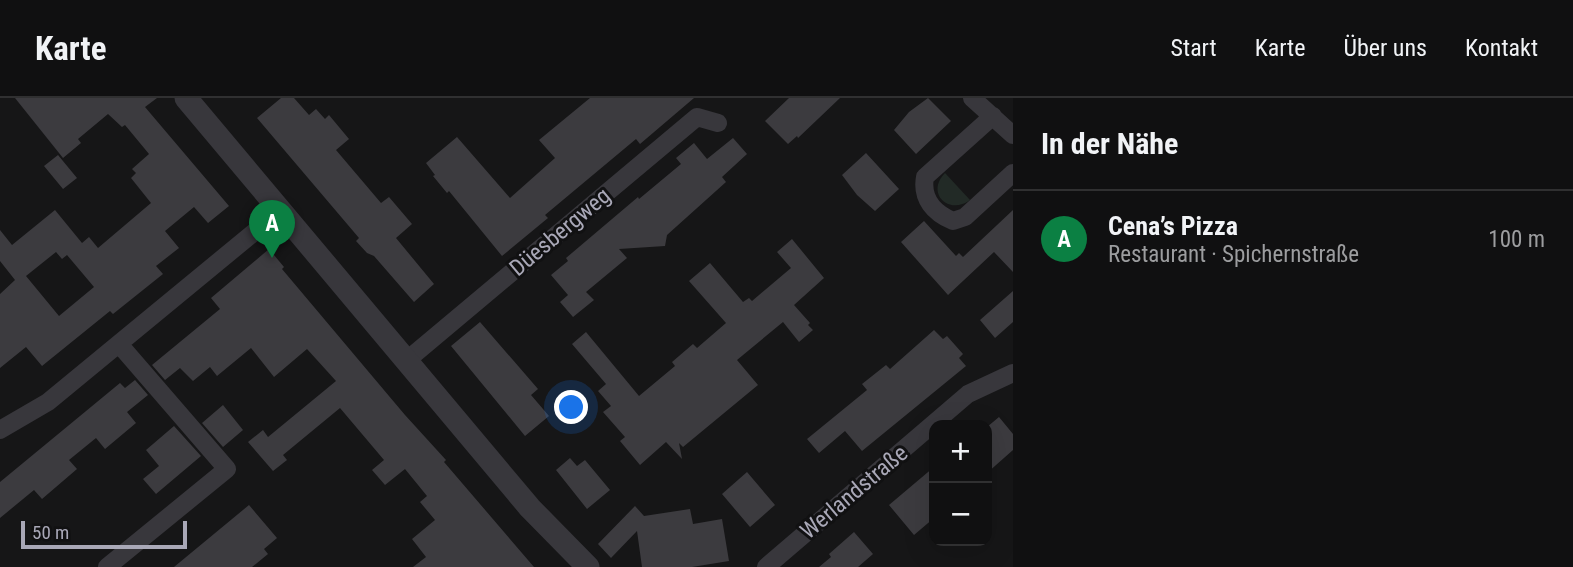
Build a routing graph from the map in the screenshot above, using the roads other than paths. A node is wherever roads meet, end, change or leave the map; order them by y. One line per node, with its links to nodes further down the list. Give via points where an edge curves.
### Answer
1 (186, 98): 7 (street)
2 (972, 98): 3 (street)
3 (993, 116): 5 (street); 6 (street, via 925,177 925,198 953,221 965,217)
4 (718, 123): 9 (street, Düesbergweg, via 697,117)
5 (1013, 135)
6 (1013, 173)
7 (281, 210): 8 (street); 9 (street)
8 (119, 344): 11 (street, via 48,402); 12 (street, via 227,469)
9 (406, 361): 13 (street, via 530,508)
10 (1013, 373): 14 (street, Werlandstraße, via 968,394)
11 (0, 430)
12 (107, 567)
13 (588, 567)
14 (766, 567)

